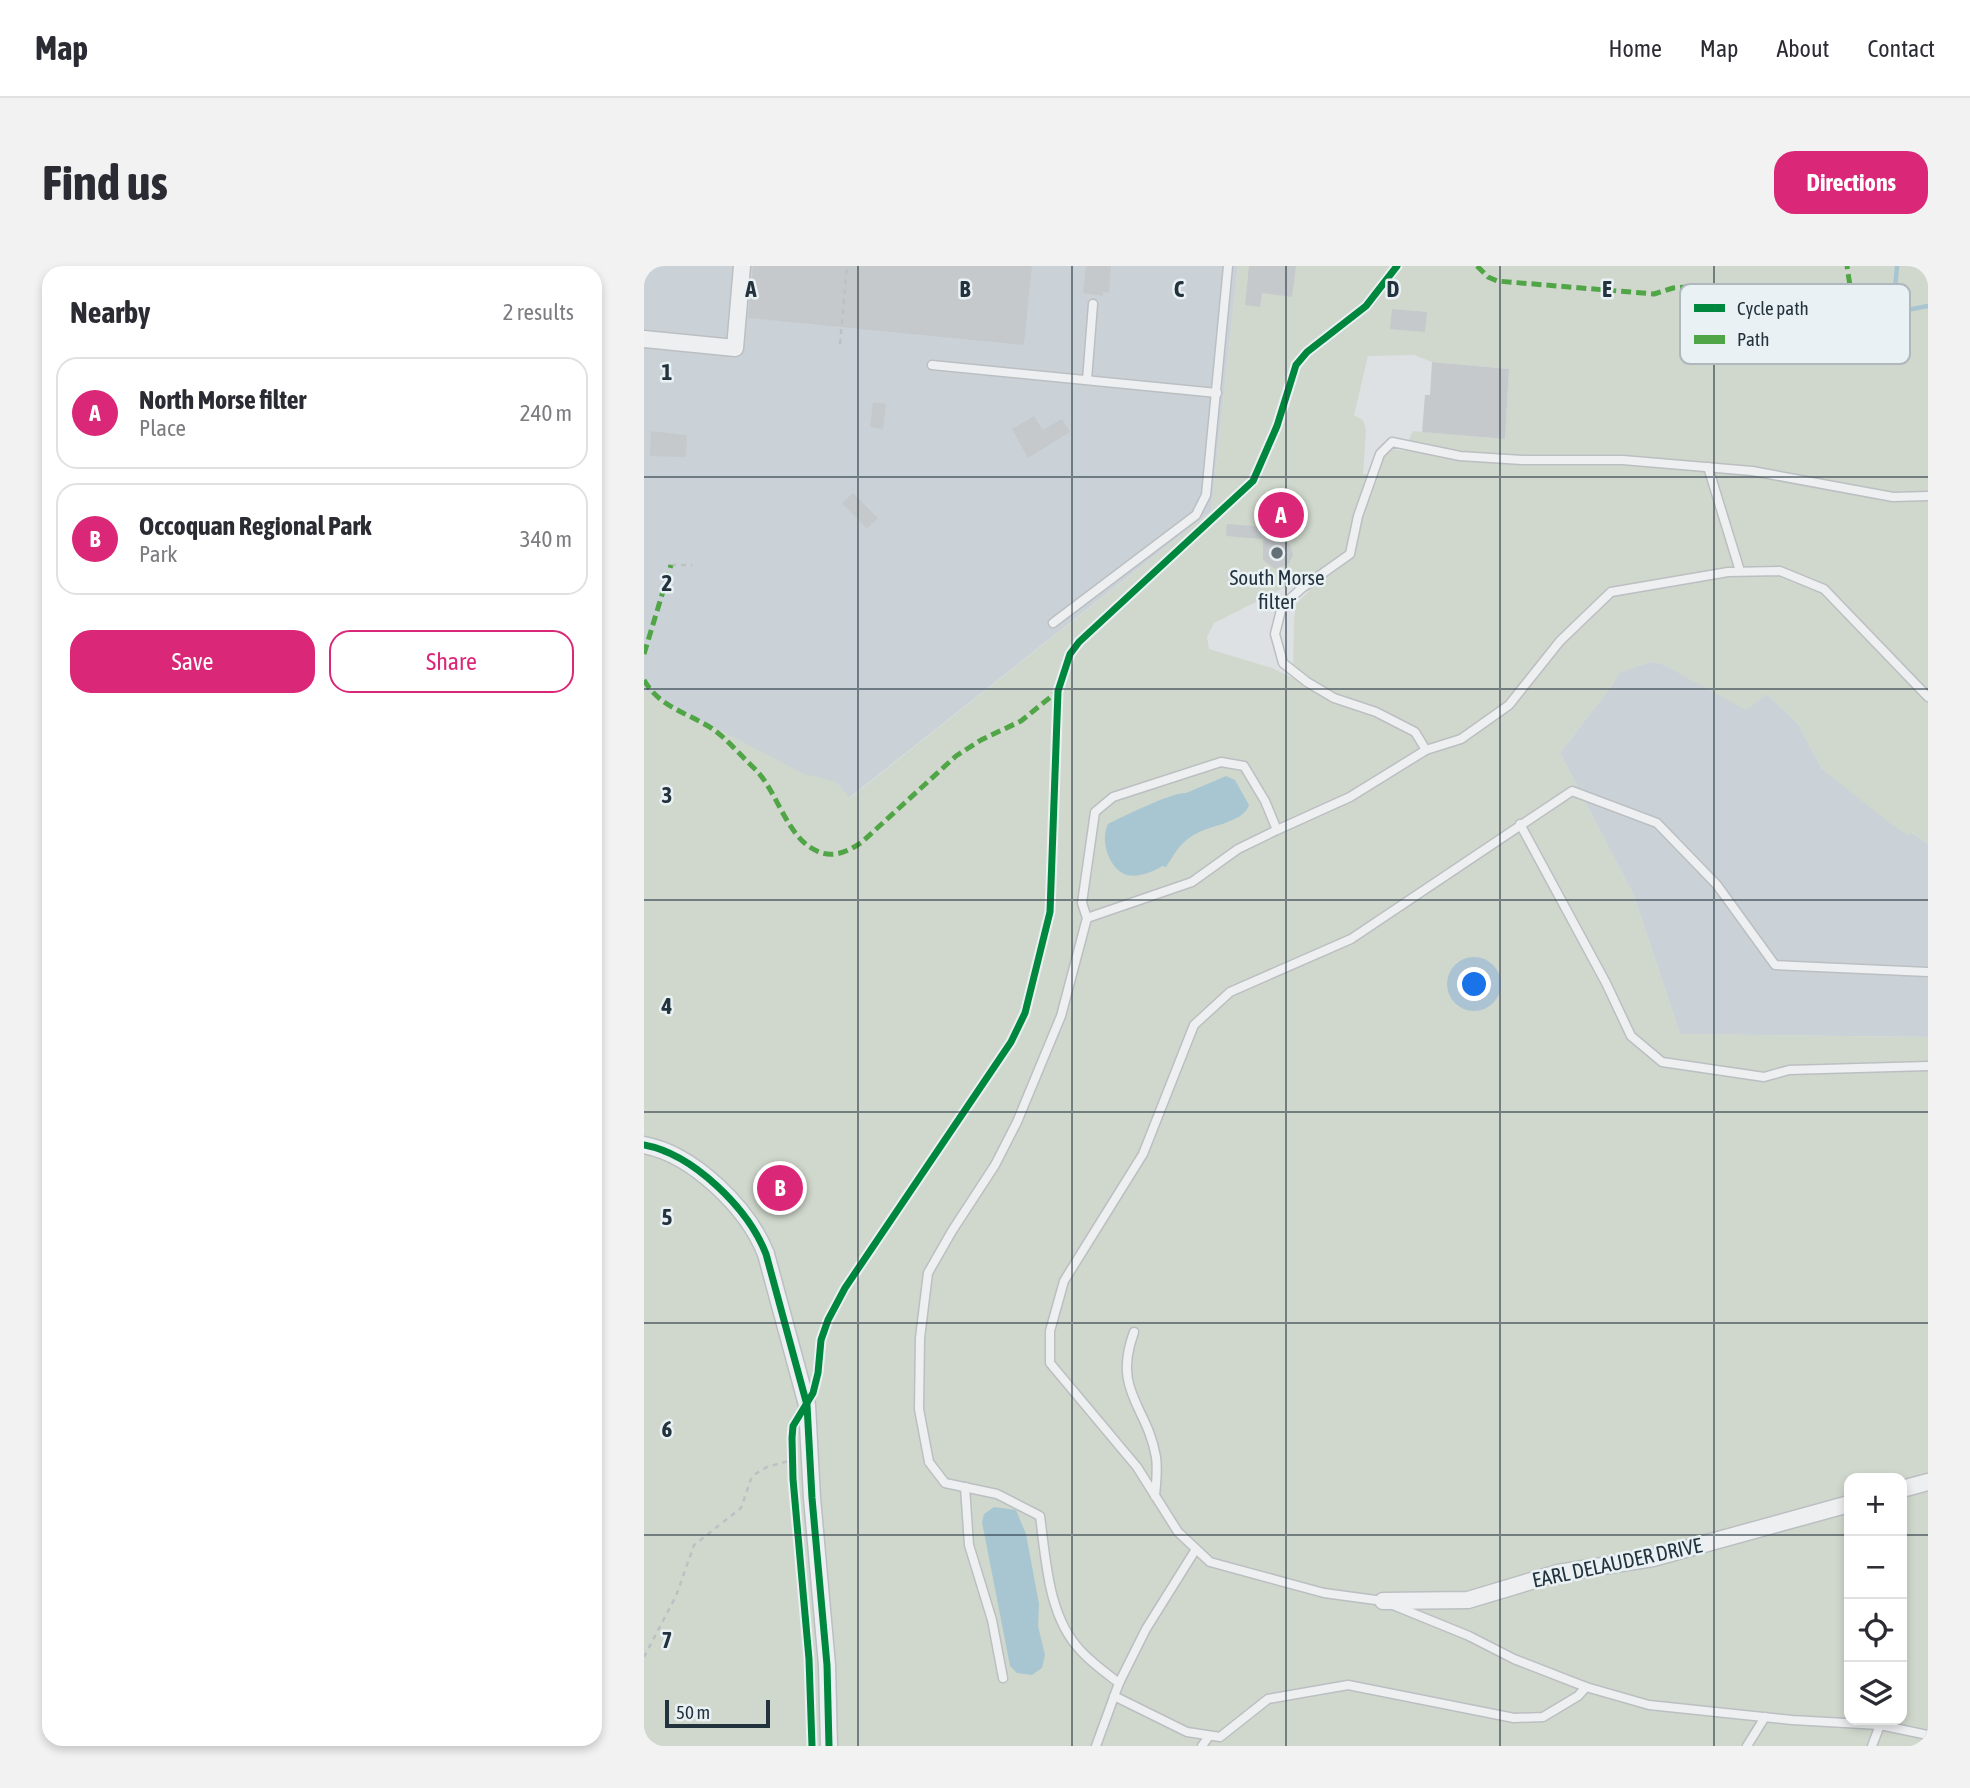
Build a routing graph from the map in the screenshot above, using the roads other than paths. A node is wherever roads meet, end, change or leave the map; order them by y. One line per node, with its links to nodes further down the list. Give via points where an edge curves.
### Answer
1 (742, 266): 4 (street, via 735,348)
2 (1228, 266): 7 (lane)
3 (1093, 304): 6 (lane)
4 (644, 339)
5 (932, 365): 6 (lane)
6 (1087, 380): 7 (lane)
7 (1217, 393): 11 (lane, via 1206,495 1196,515)
8 (1708, 467): 9 (lane, via 1893,497); 10 (lane); 13 (lane, via 1460,456 1392,442 1380,454 1350,554 1282,606 1275,634 1283,663 1307,682 1415,732)
9 (1928, 496)
10 (1740, 571): 12 (lane, via 1780,571 1824,589); 13 (lane, via 1611,592 1560,641 1509,705 1461,739)
11 (1053, 623)
12 (1928, 696)
13 (1426, 750): 15 (lane, via 1350,797)
14 (1520, 824): 17 (lane, via 1572,791 1657,823 1717,885 1775,965); 18 (lane, via 1631,1036 1662,1062 1764,1077 1789,1070); 24 (lane, via 1351,939 1230,992 1194,1025 1143,1154 1064,1281 1050,1331 1050,1363 1137,1467)
15 (1277, 830): 16 (lane, via 1238,849 1192,882); 16 (lane, via 1244,766 1221,762 1113,797 1095,812 1082,903)
16 (1087, 918): 22 (lane, via 1061,1016 1017,1122 928,1273 920,1338 919,1409 929,1462 945,1483)
17 (1928, 972)
18 (1928, 1066)
19 (644, 1145): 37 (street, via 679,1157 699,1171 737,1206 766,1254 807,1405)
20 (1134, 1332): 24 (lane, via 1126,1363 1132,1396 1156,1458)
21 (1928, 1482): 23 (street)
22 (965, 1488): 28 (lane, via 969,1545 992,1620); 29 (lane, via 997,1494 1040,1516 1061,1621 1079,1650)
23 (1907, 1488)
24 (1155, 1496): 26 (lane, via 1178,1532)
25 (1844, 1505): 27 (street, EARL DELAUDER DRIVE, via 1653,1558 1558,1573 1468,1600)
26 (1196, 1549): 27 (lane, via 1210,1562 1324,1593); 29 (lane)
27 (1383, 1601): 30 (lane)
28 (1003, 1678)
29 (1119, 1683): 31 (lane)
30 (1586, 1687): 32 (lane, via 1649,1705); 35 (lane, via 1543,1717 1514,1718 1348,1685 1268,1699 1220,1737)
31 (1114, 1696): 35 (lane, via 1187,1732); 38 (lane)
32 (1765, 1717): 33 (lane); 40 (lane)
33 (1844, 1722)
34 (1880, 1725): 36 (lane); 41 (lane)
35 (1209, 1735): 39 (lane)
36 (1928, 1735)
37 (829, 1746)
38 (1096, 1746)
39 (1202, 1746)
40 (1747, 1746)
41 (1872, 1746)

